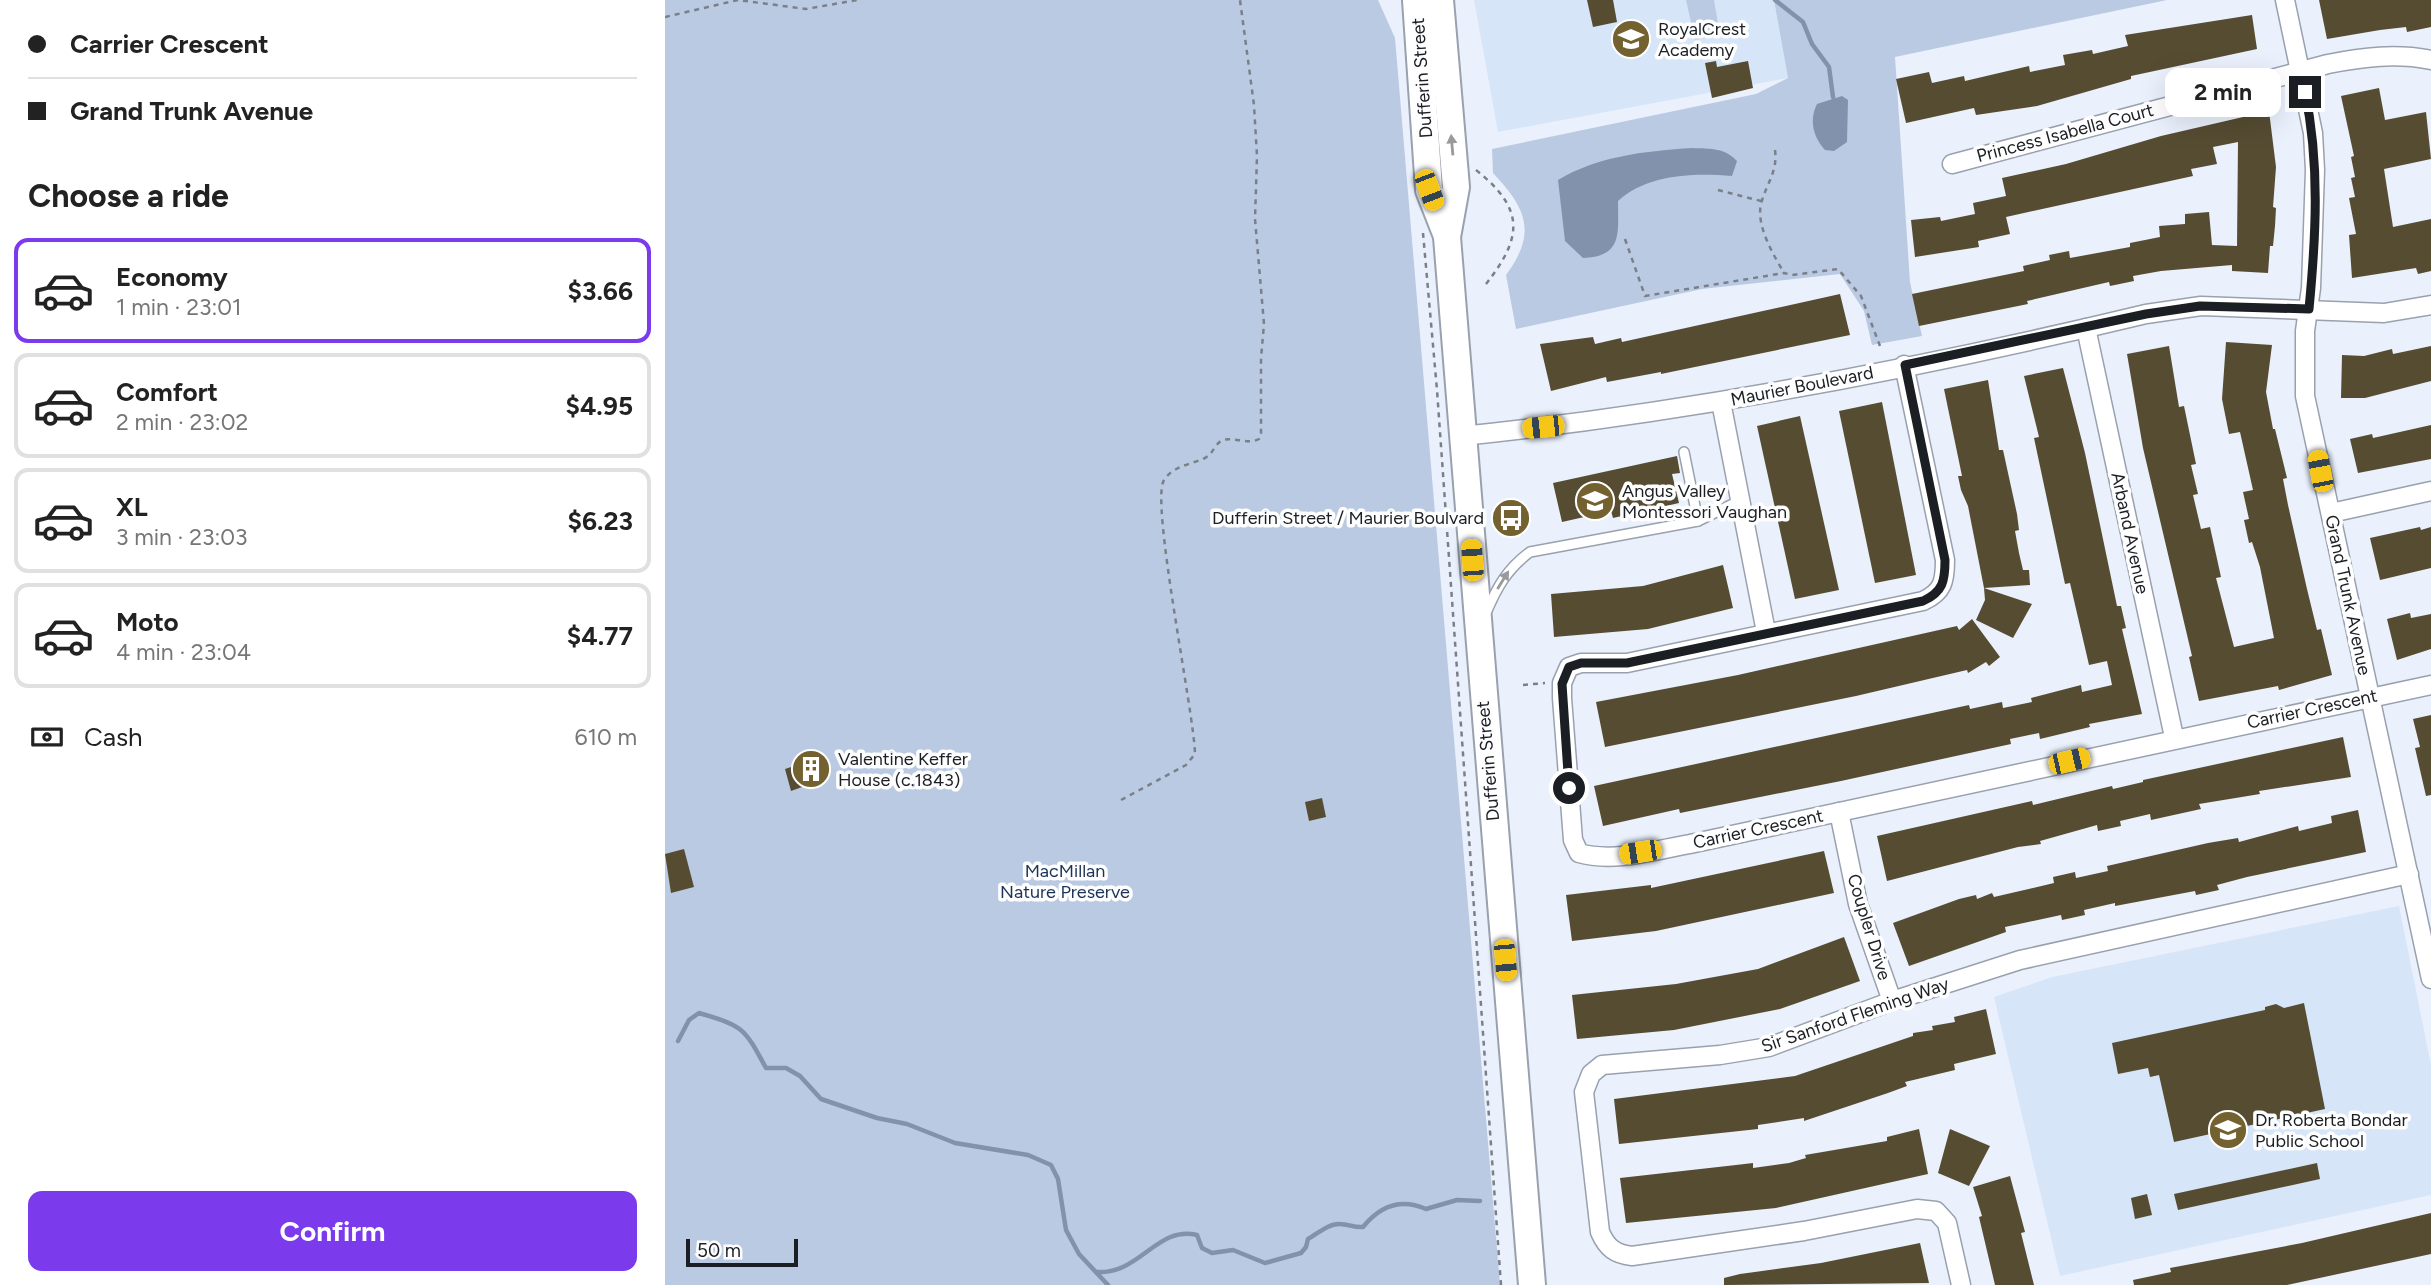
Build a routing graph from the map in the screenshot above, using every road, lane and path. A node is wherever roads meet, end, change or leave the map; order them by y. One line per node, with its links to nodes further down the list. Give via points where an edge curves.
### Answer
1 (857, 0): 6 (path, via 806,9 738,0)
2 (1240, 0): 37 (path, via 1256,143 1255,219 1264,324 1261,433 1254,442 1226,439 1217,443 1211,454 1171,473 1161,485 1195,754 1186,765)
3 (1416, 0): 14 (main road, Dufferin Street)
4 (1440, 0): 14 (main road, Dufferin Street, one-way to 4, via 1456,187)
5 (2285, 0): 8 (street, Grand Trunk Avenue)
6 (665, 17)
7 (2431, 60): 8 (street, Princess Isabella Court, via 2364,57)
8 (2301, 72): 10 (street, Princess Isabella Court); 19 (street, Grand Trunk Avenue, via 2315,170)
9 (1775, 150): 13 (path, via 1777,164)
10 (1952, 164)
11 (1475, 170): 17 (path, via 1503,193 1514,229 1504,261)
12 (1718, 190): 13 (path)
13 (1761, 201): 16 (path, via 1764,231)
14 (1435, 233): 24 (main road, Dufferin Street); 42 (path, via 1438,404)
15 (1625, 239): 16 (path, via 1645,296)
16 (1784, 273): 21 (path, via 1832,269 1843,273 1869,311)
17 (1486, 284)
18 (2431, 305): 19 (street, Maurier Boulevard, via 2384,313)
19 (2309, 309): 20 (street, Maurier Boulevard, via 2200,306); 28 (street, Grand Trunk Avenue, via 2305,396)
20 (2086, 328): 22 (street, Maurier Boulevard); 36 (street, Arband Avenue)
21 (1880, 346)
22 (1905, 365): 23 (street, Maurier Boulevard); 30 (street, Carrier Crescent, via 1945,560 1945,582 1937,594 1923,601)
23 (1721, 402): 24 (street, Maurier Boulevard, via 1622,419); 27 (street)
24 (1462, 436): 31 (main road, Dufferin Street)
25 (1684, 452): 29 (lane)
26 (2431, 491): 28 (street)
27 (1741, 500): 29 (lane); 30 (street)
28 (2331, 513): 35 (street, Grand Trunk Avenue)
29 (1698, 521): 31 (lane, one-way to 29, via 1498,585 1511,566 1530,552)
30 (1766, 632): 38 (street, Carrier Crescent, via 1627,663 1569,667 1562,684 1573,839 1579,853 1614,856)
31 (1478, 634): 43 (main road, Dufferin Street)
32 (1552, 683): 33 (path)
33 (1523, 685)
34 (2431, 685): 35 (street, Carrier Crescent)
35 (2370, 697): 36 (street, Carrier Crescent); 39 (street, Grand Trunk Avenue)
36 (2175, 737): 38 (street, Carrier Crescent)
37 (1121, 800)
38 (1839, 812): 41 (street, Coupler Drive, via 1858,904)
39 (2409, 874): 40 (street, Grand Trunk Avenue); 41 (street, Sir Sanford Fleming Way, via 2020,960)
40 (2431, 979)
41 (1892, 1001): 44 (street, Sir Sanford Fleming Way, via 1769,1047 1602,1065 1591,1074 1584,1092 1600,1232 1605,1245 1632,1256 1905,1211 1936,1211 1947,1223)
42 (1501, 1285)
43 (1532, 1285)
44 (1961, 1285)

